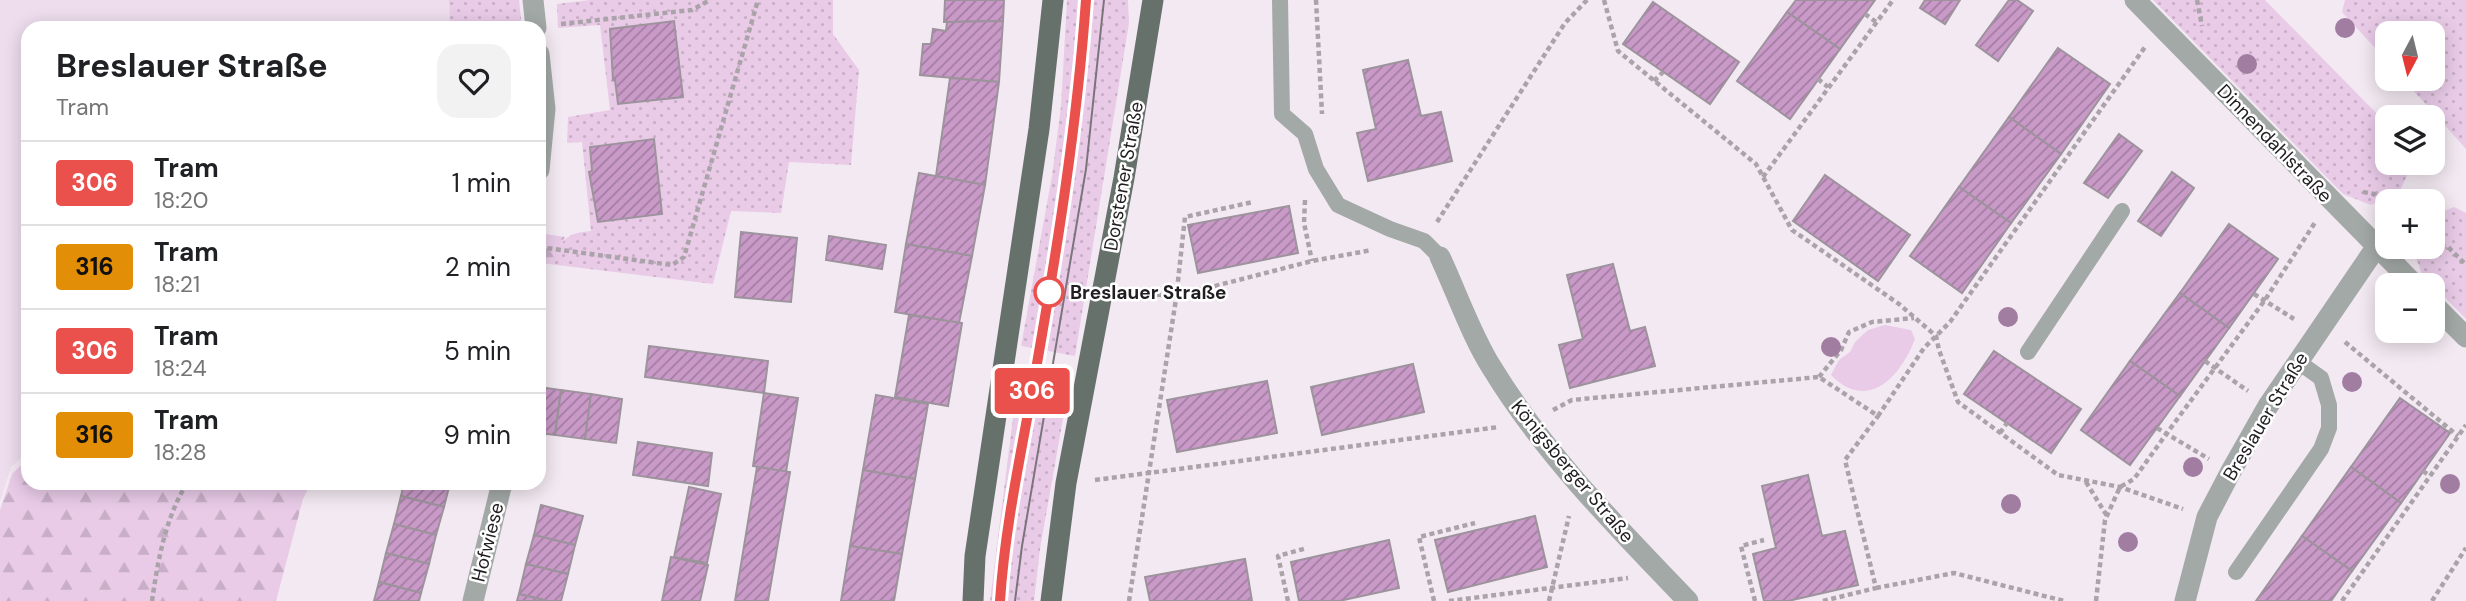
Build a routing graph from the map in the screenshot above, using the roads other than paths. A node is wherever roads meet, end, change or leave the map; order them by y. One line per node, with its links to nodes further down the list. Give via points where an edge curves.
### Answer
1 (533, 0): 6 (street)
2 (1053, 0): 20 (main road, via 1039,129 975,556)
3 (1153, 0): 21 (main road, Dorstener Straße, via 1066,483)
4 (1280, 0): 10 (lane, Königsberger Straße, via 1283,114 1305,134 1316,169 1338,205 1423,241)
5 (2135, 0): 8 (street, Dinnendahlstraße)
6 (535, 21)
7 (2122, 211): 15 (lane)
8 (2375, 244)
9 (2375, 249): 16 (street, Breslauer Straße)
10 (1440, 257): 22 (street, Königsberger Straße, via 1490,366 1528,423)
11 (2390, 259): 12 (street, Dinnendahlstraße)
12 (2404, 273)
13 (2445, 316): 14 (street)
14 (2466, 337)
15 (2028, 352)
16 (2297, 361): 18 (lane, via 2321,379 2329,405 2329,428 2321,449); 23 (street, Breslauer Straße, via 2207,517)
17 (500, 490): 19 (street, Hofwiese)
18 (2236, 572)
19 (473, 601)
20 (973, 601)
21 (1051, 601)
22 (1688, 601)
23 (2185, 601)

